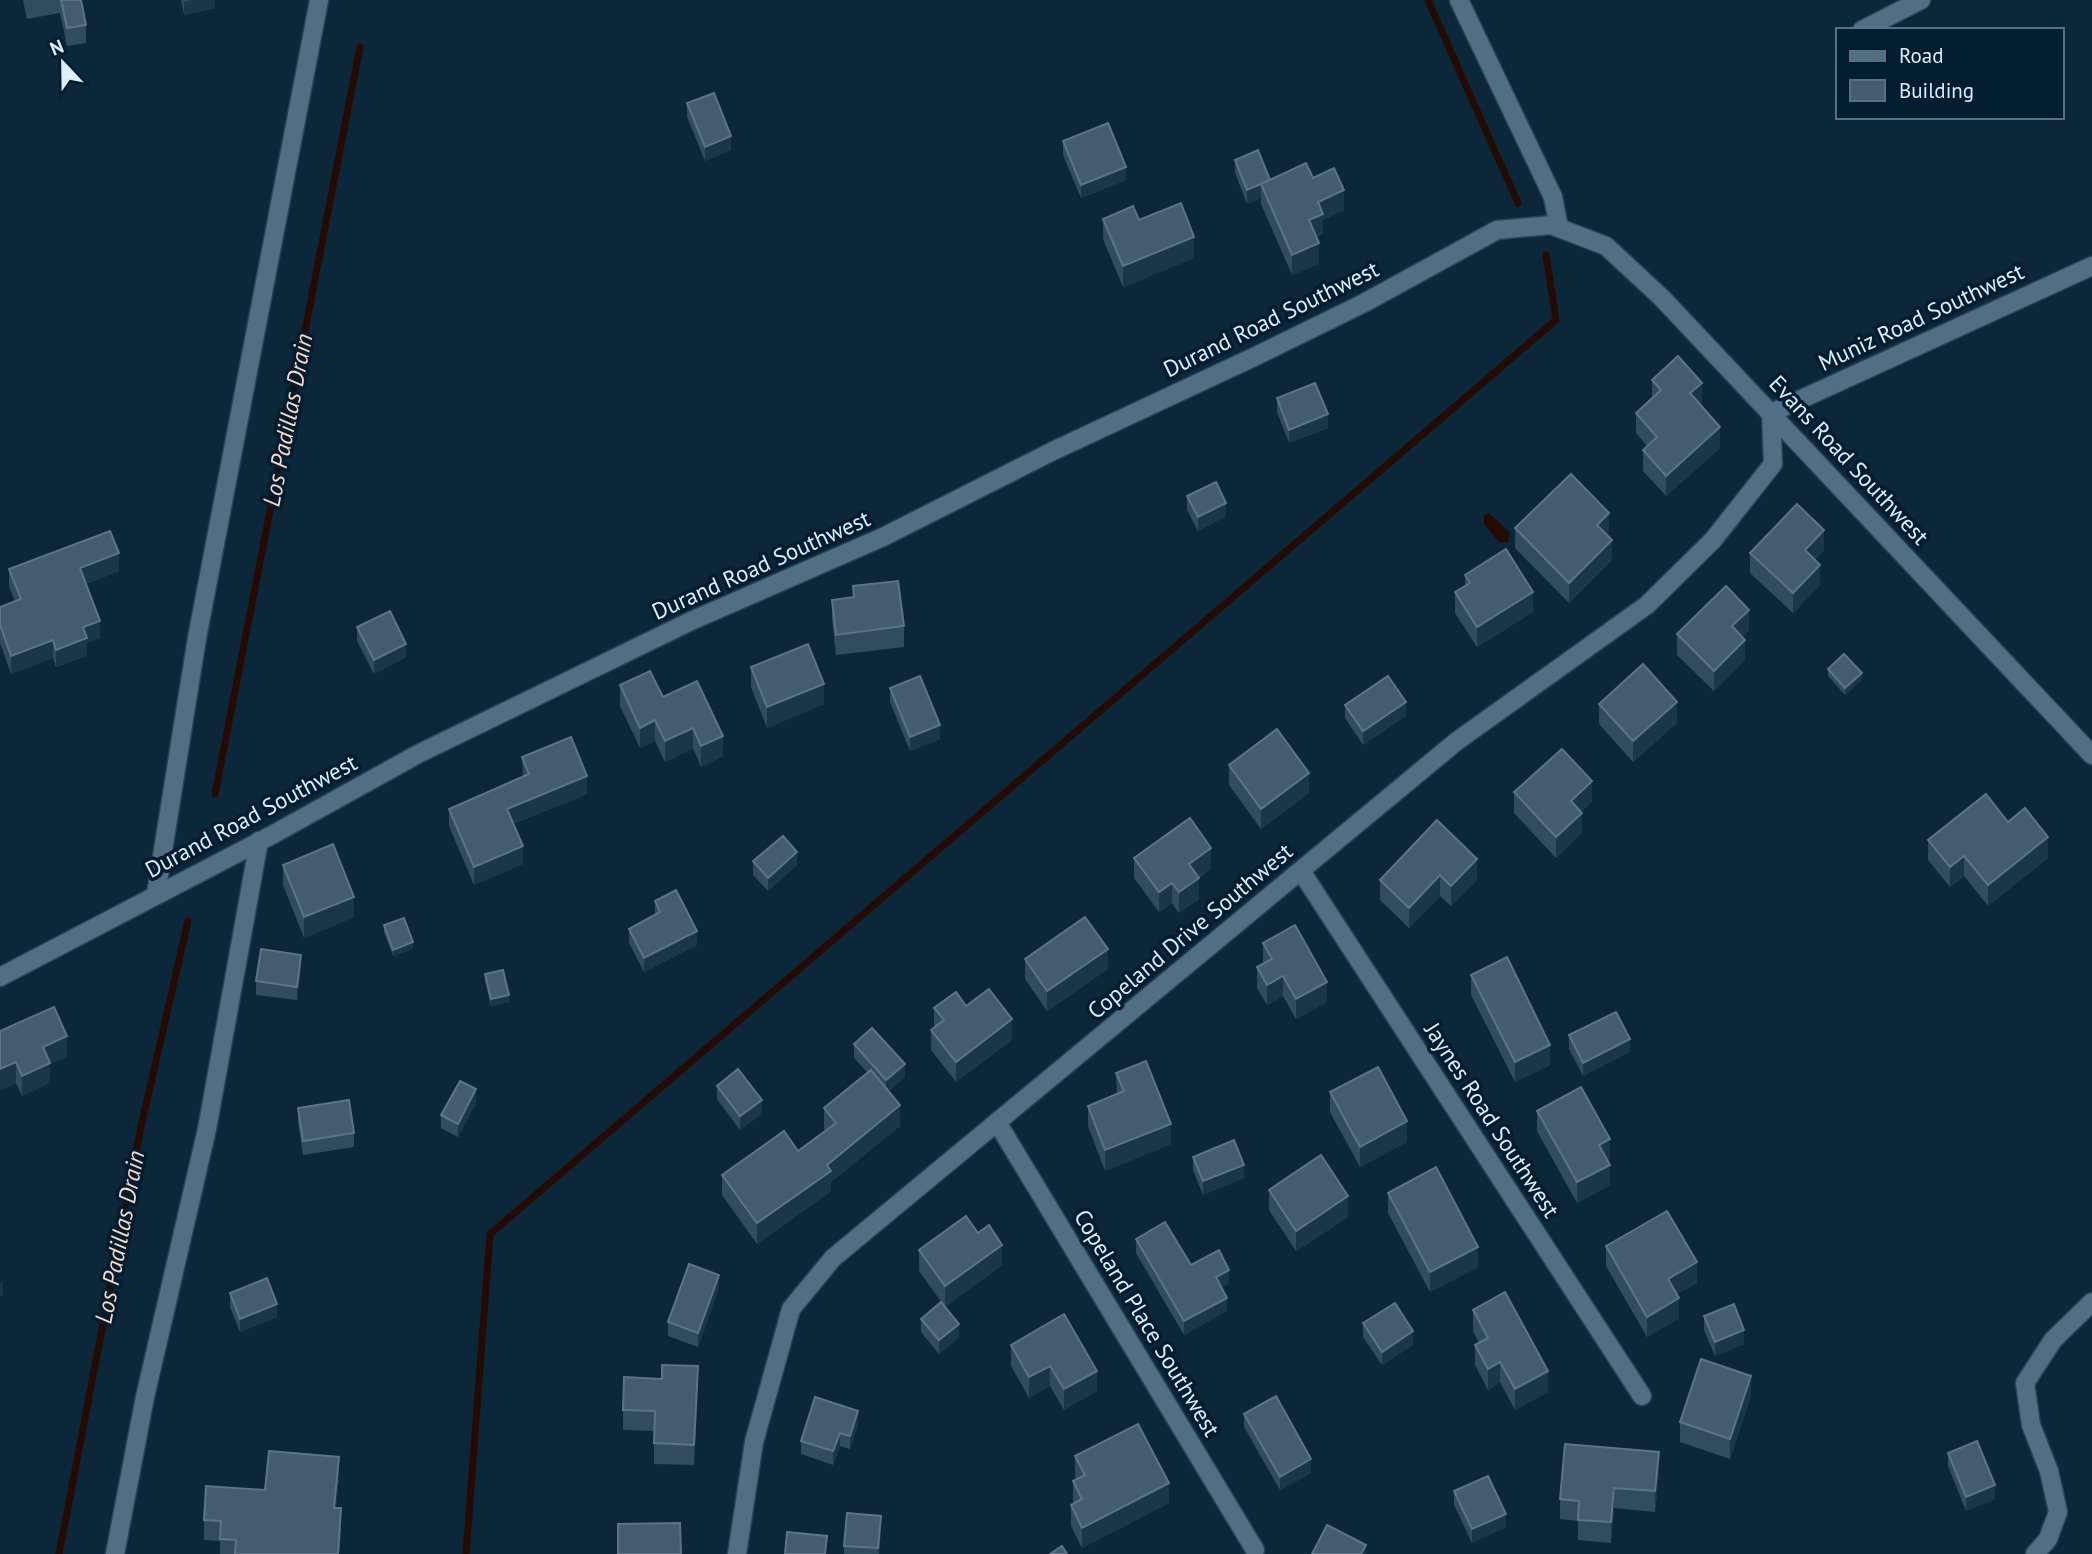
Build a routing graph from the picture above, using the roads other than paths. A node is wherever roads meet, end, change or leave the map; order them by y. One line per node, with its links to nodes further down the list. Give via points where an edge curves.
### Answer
1 (319, 0): 11 (street, via 197,638)
2 (1459, 0): 5 (street, via 1553,197)
3 (1921, 0): 4 (street)
4 (1866, 28)
5 (1555, 226): 7 (street, Evans Road Southwest, via 1606,246); 9 (street, Durand Road Southwest, via 1497,230 1256,356 418,754)
6 (2092, 266): 7 (street, Muniz Road Southwest)
7 (1771, 413): 8 (street, Evans Road Southwest); 10 (street, Copeland Drive Southwest, via 1773,464 1713,540 1647,605 1457,741)
8 (2092, 755)
9 (259, 841): 11 (street, Durand Road Southwest); 17 (street, via 207,1129 145,1397)
10 (1301, 871): 13 (street, Copeland Drive Southwest); 15 (street, Jaynes Road Southwest)
11 (156, 894): 12 (street, Durand Road Southwest)
12 (0, 976)
13 (997, 1122): 16 (street, Copeland Place Southwest); 18 (street, Copeland Drive Southwest, via 833,1258 791,1309 754,1442)
14 (2092, 1303): 19 (street, via 2053,1340 2025,1383 2031,1425 2049,1471 2058,1512 2048,1539)
15 (1642, 1396)
16 (1255, 1550)
17 (115, 1554)
18 (737, 1554)
19 (2035, 1554)

